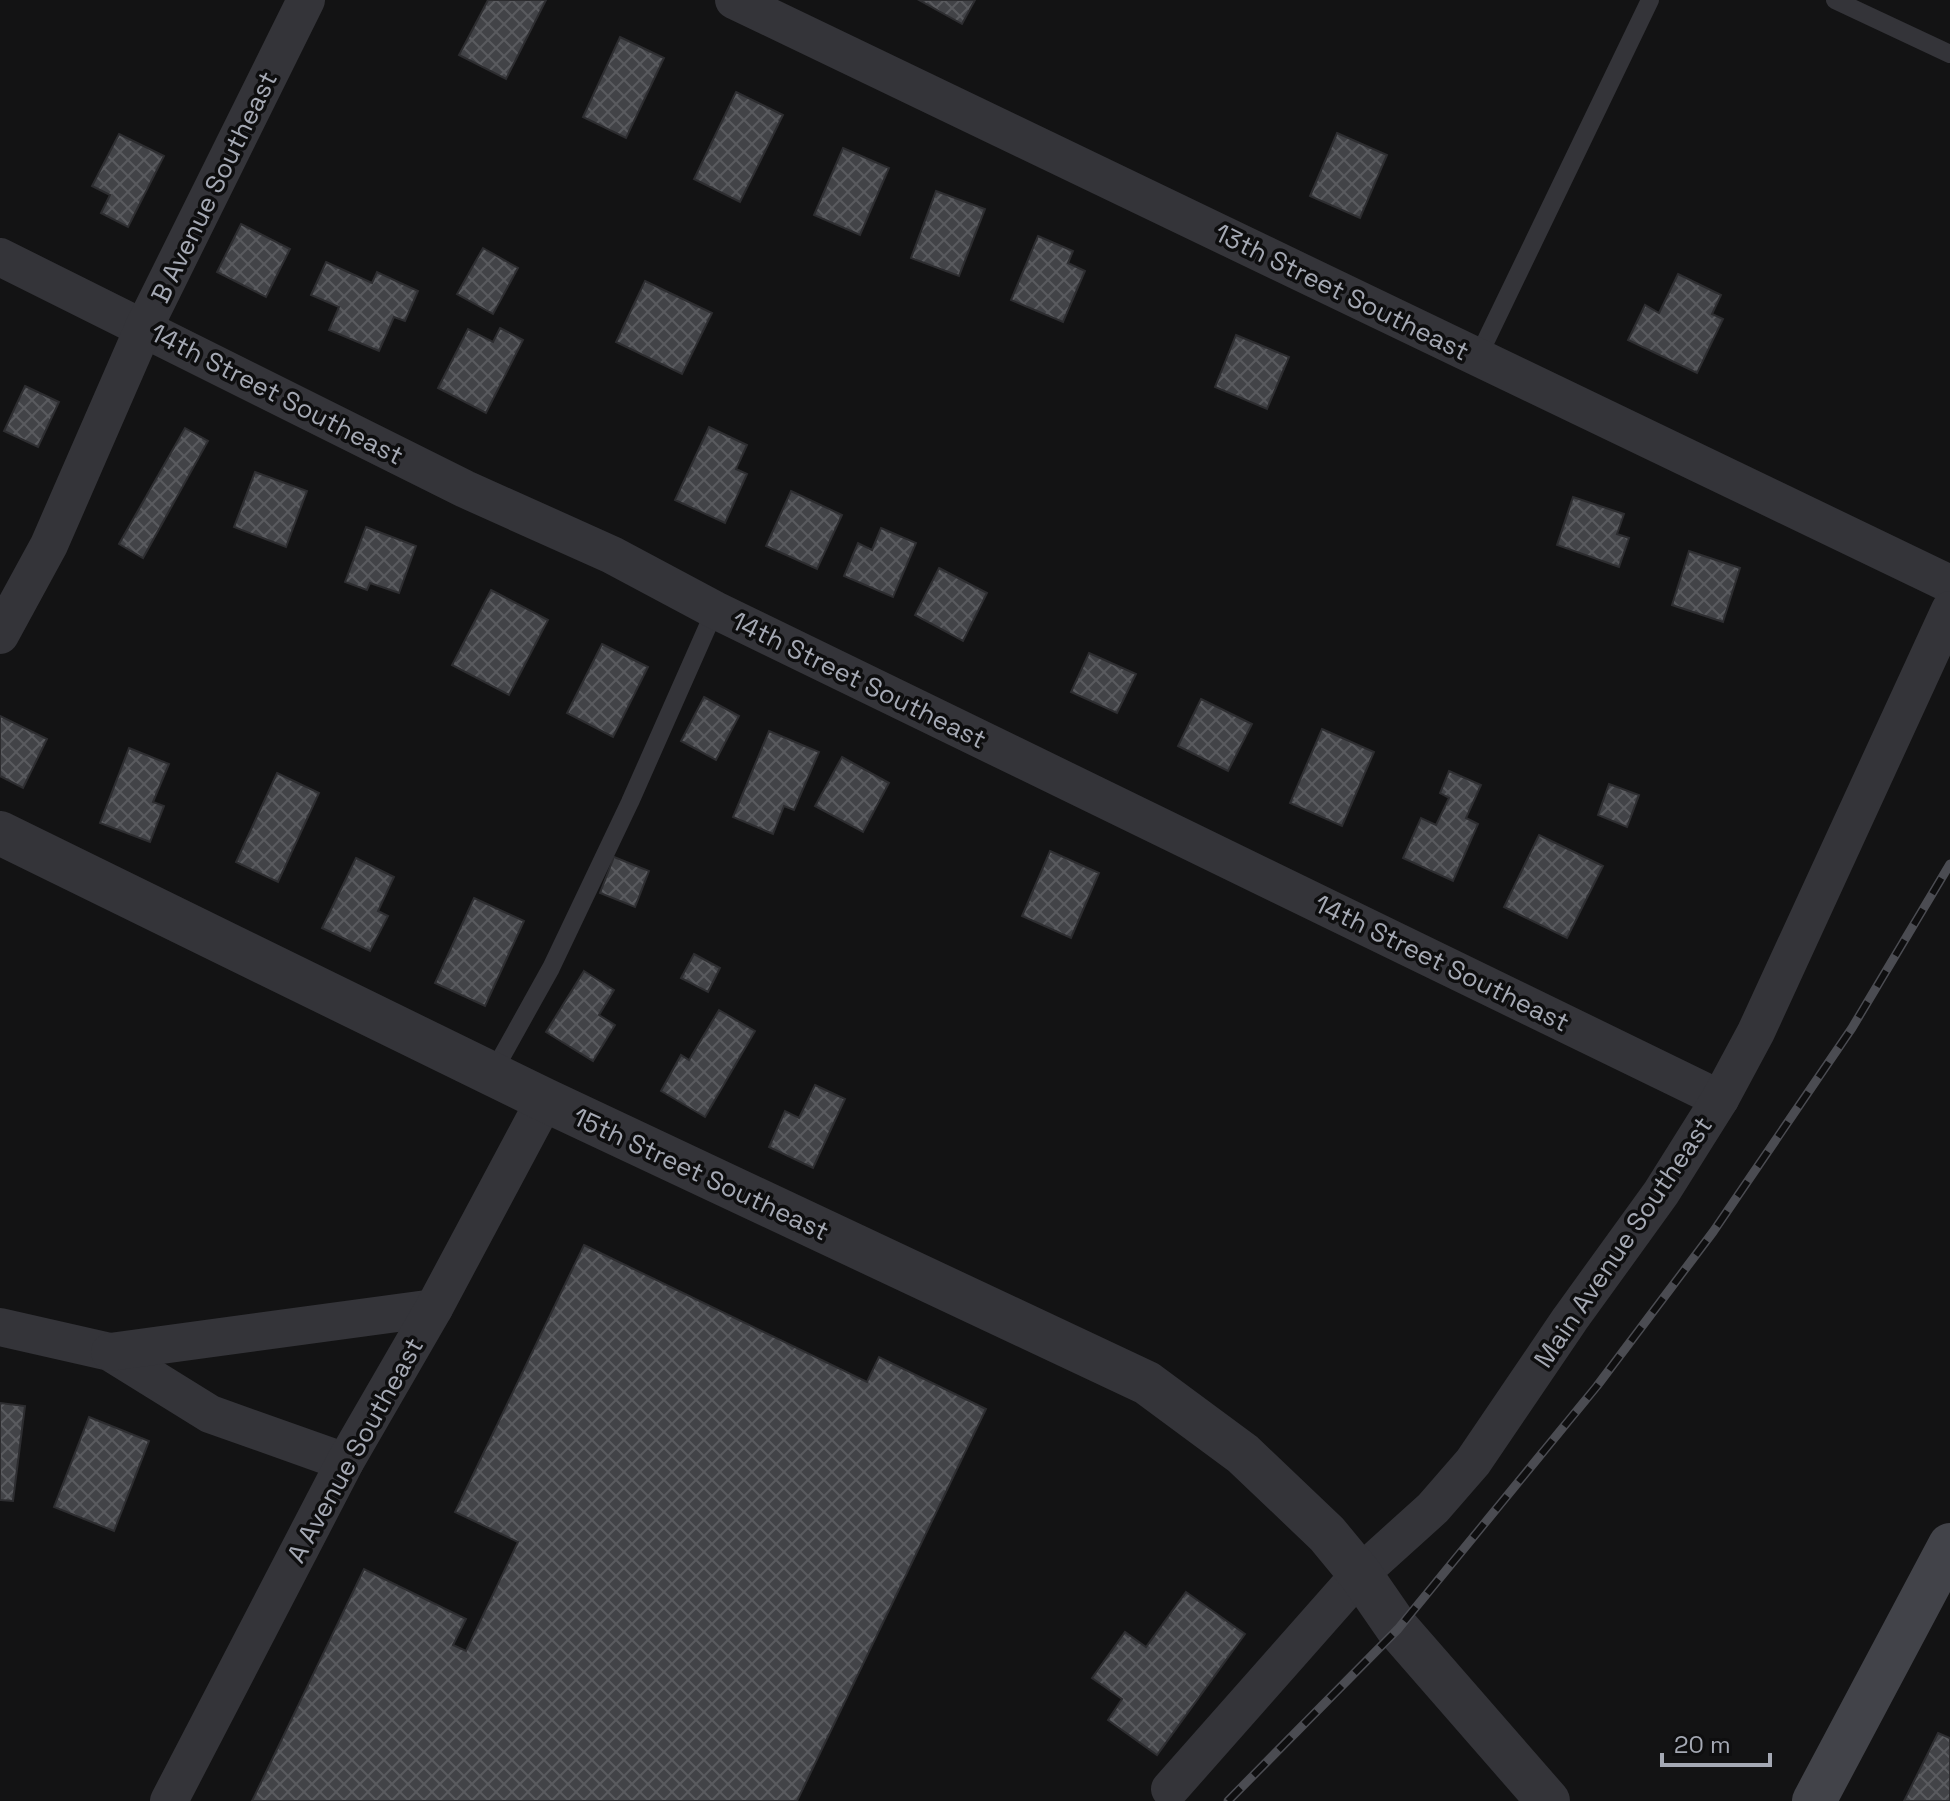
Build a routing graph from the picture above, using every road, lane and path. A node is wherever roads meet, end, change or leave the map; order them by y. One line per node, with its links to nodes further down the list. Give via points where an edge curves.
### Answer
1 (306, 0): 7 (street, B Avenue Southeast)
2 (734, 0): 8 (street, 13th Street Southeast)
3 (1650, 0): 8 (lane)
4 (1835, 0): 5 (lane)
5 (1950, 54)
6 (0, 257): 7 (street, 14th Street Southeast)
7 (144, 327): 10 (street, 14th Street Southeast); 12 (street, B Avenue Southeast, via 49,545)
8 (1478, 357): 9 (street, 13th Street Southeast)
9 (1950, 584)
10 (715, 610): 14 (lane, via 551,968); 15 (street, 14th Street Southeast)
11 (1950, 610): 15 (street, Main Avenue Southeast, via 1756,1032)
12 (0, 635)
13 (0, 833): 14 (street, 15th Street Southeast)
14 (492, 1074): 16 (street, 15th Street Southeast)
15 (1720, 1099): 22 (street, Main Avenue Southeast, via 1661,1193 1473,1462 1433,1508)
16 (545, 1100): 17 (street, A Avenue Southeast); 22 (street, 15th Street Southeast, via 1147,1383 1243,1454 1327,1534)
17 (434, 1308): 19 (street); 20 (street, A Avenue Southeast)
18 (0, 1327): 19 (street)
19 (110, 1352): 20 (street, via 210,1414)
20 (345, 1462): 24 (street, A Avenue Southeast)
21 (1950, 1545): 26 (main road)
22 (1360, 1574): 23 (street, Main Avenue Southeast); 25 (street, 15th Street Southeast, via 1398,1629)
23 (1170, 1789)
24 (169, 1801)
25 (1548, 1801)
26 (1814, 1801)

